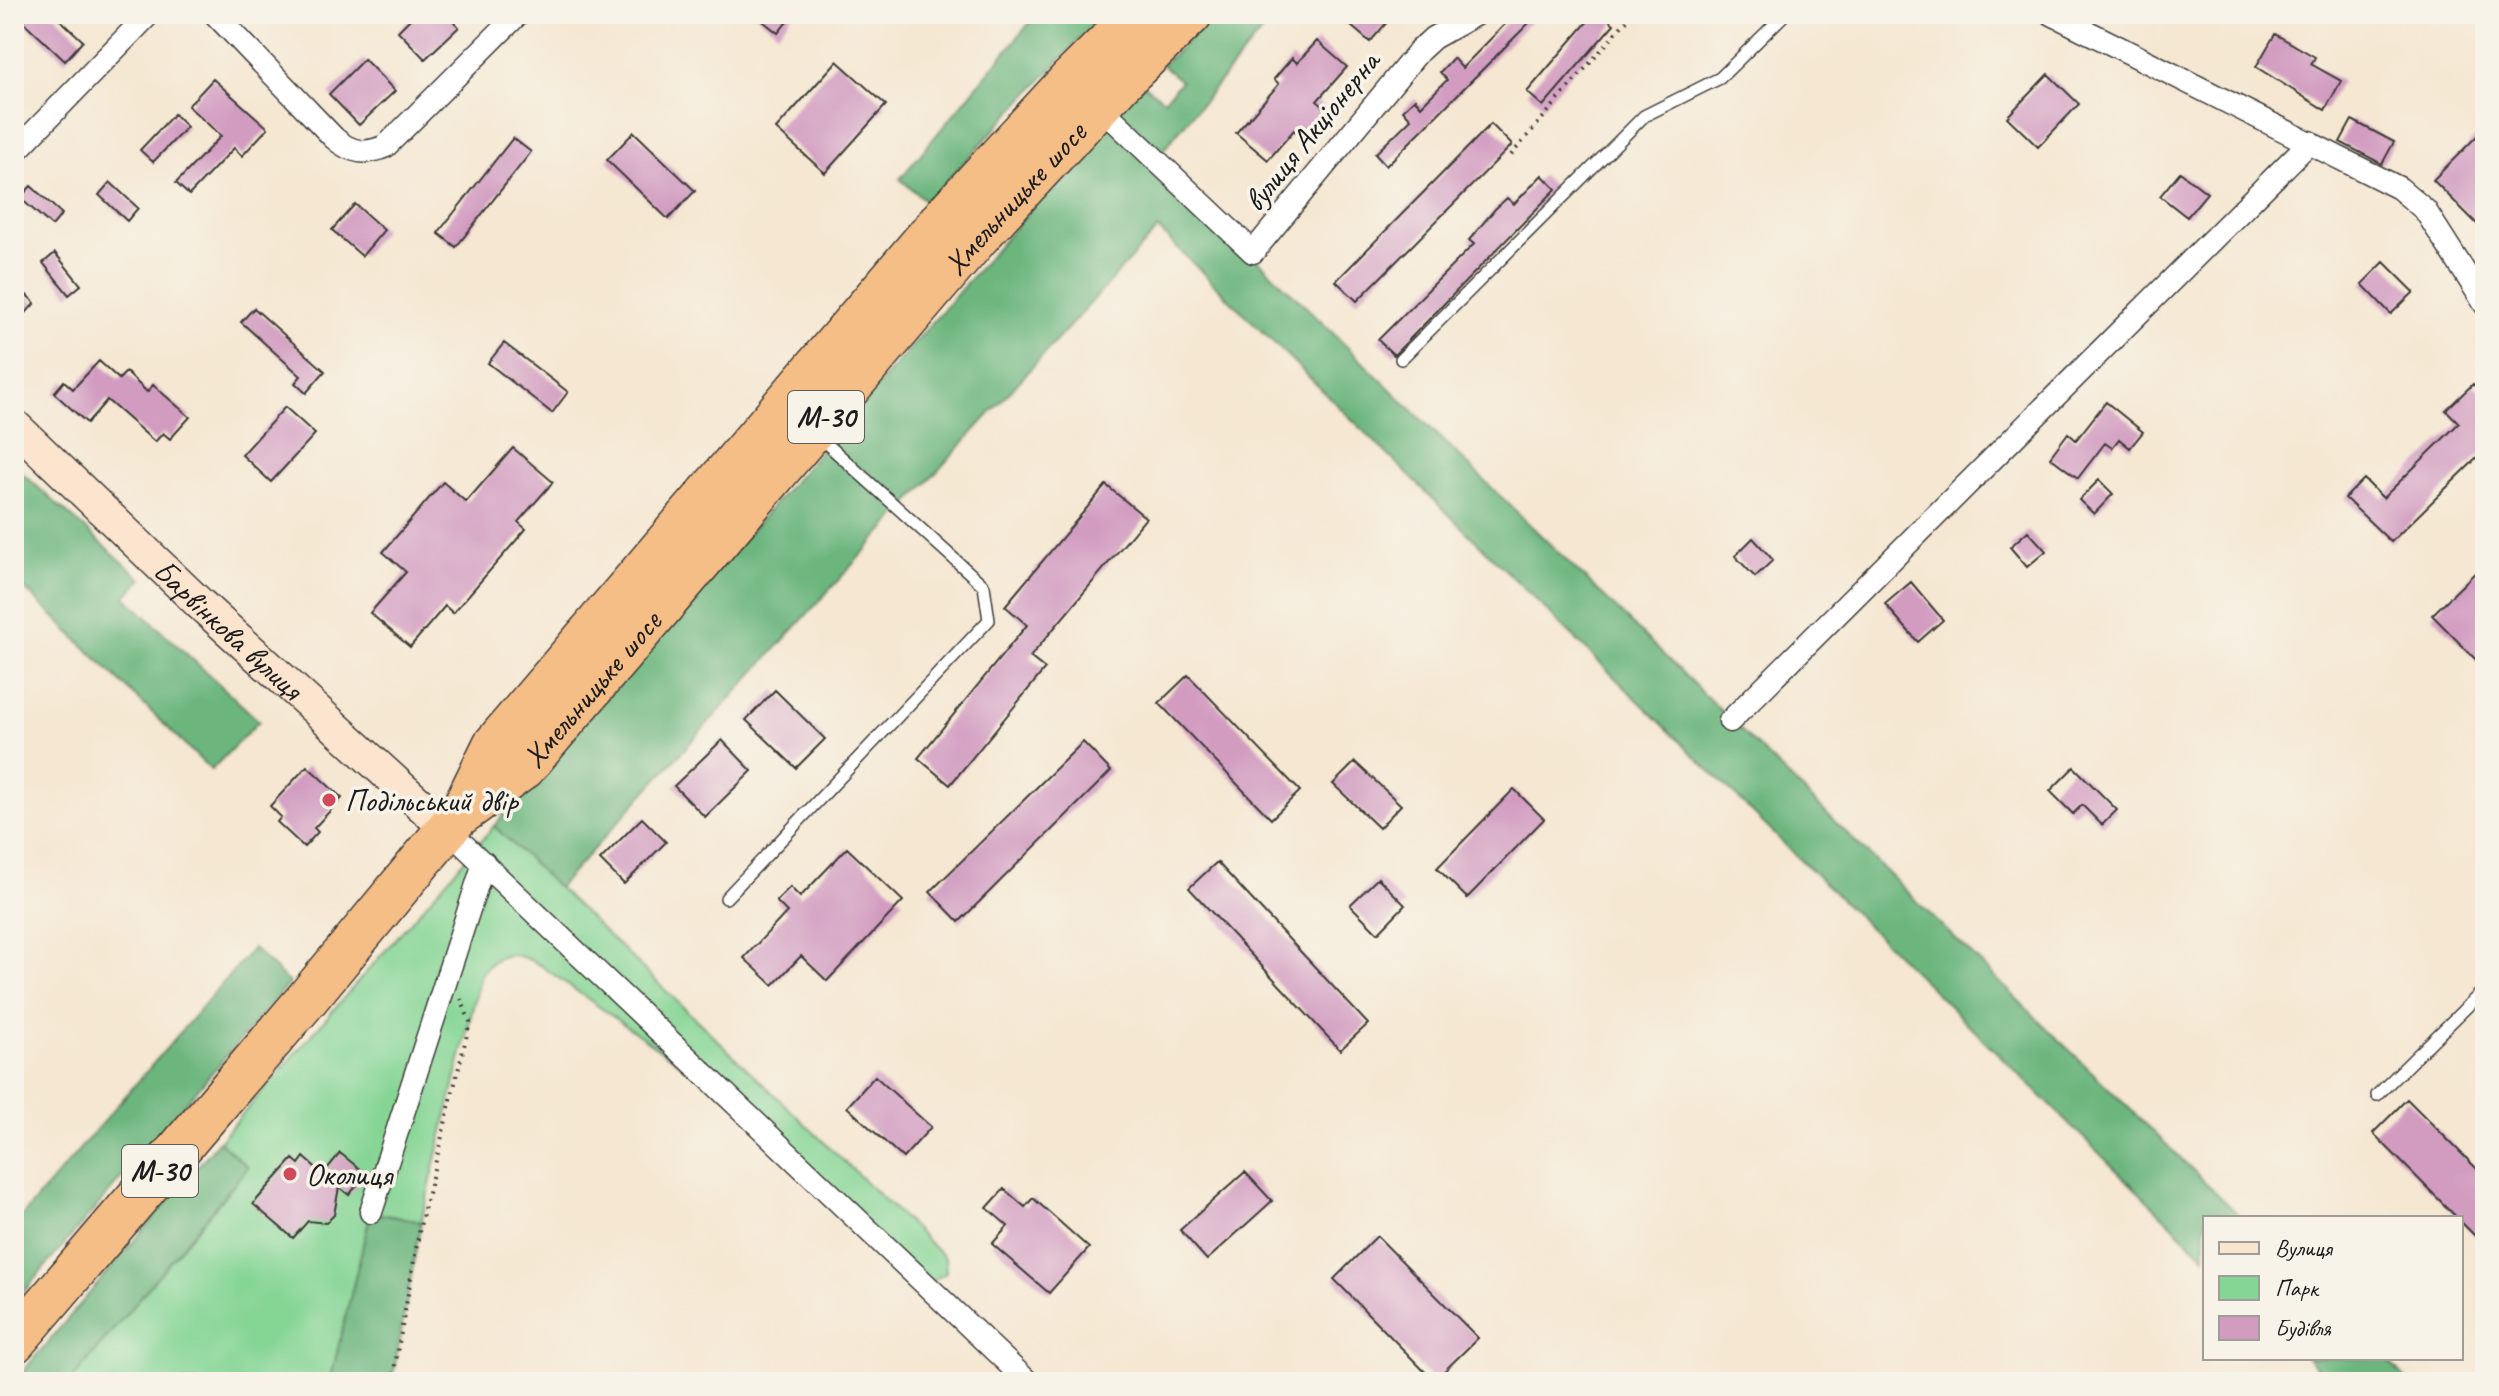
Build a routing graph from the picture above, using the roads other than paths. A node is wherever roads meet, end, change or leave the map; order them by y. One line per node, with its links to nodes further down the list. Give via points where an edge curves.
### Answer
1 (149, 14): 11 (street)
2 (215, 14): 3 (street, via 334,138 369,153 386,146)
3 (518, 14)
4 (1137, 14): 17 (highway, Хмельницьке шосе / М-30, via 948,212 494,745)
5 (1191, 14): 9 (highway, Хмельницьке шосе / М-30)
6 (1476, 14): 9 (street, вулиця Акціонерна, via 1419,51 1253,252)
7 (1785, 14): 13 (lane, via 1720,78 1644,116)
8 (2052, 14): 10 (street)
9 (1098, 105): 15 (highway, Хмельницьке шосе / М-30, via 978,237)
10 (2310, 142): 12 (street, via 2413,198); 16 (street)
11 (14, 153)
12 (2485, 304)
13 (1401, 359)
14 (14, 425): 17 (street, Барвінкова вулиця, via 199,603)
15 (814, 432): 17 (highway, Хмельницьке шосе / М-30, via 524,768); 19 (lane, via 984,586 989,620)
16 (1730, 721)
17 (453, 822): 18 (street); 23 (highway, М-30)
18 (484, 863): 22 (street); 24 (street)
19 (726, 898)
20 (2485, 989): 21 (lane)
21 (2377, 1095)
22 (371, 1212)
23 (14, 1342)
24 (1028, 1382)

